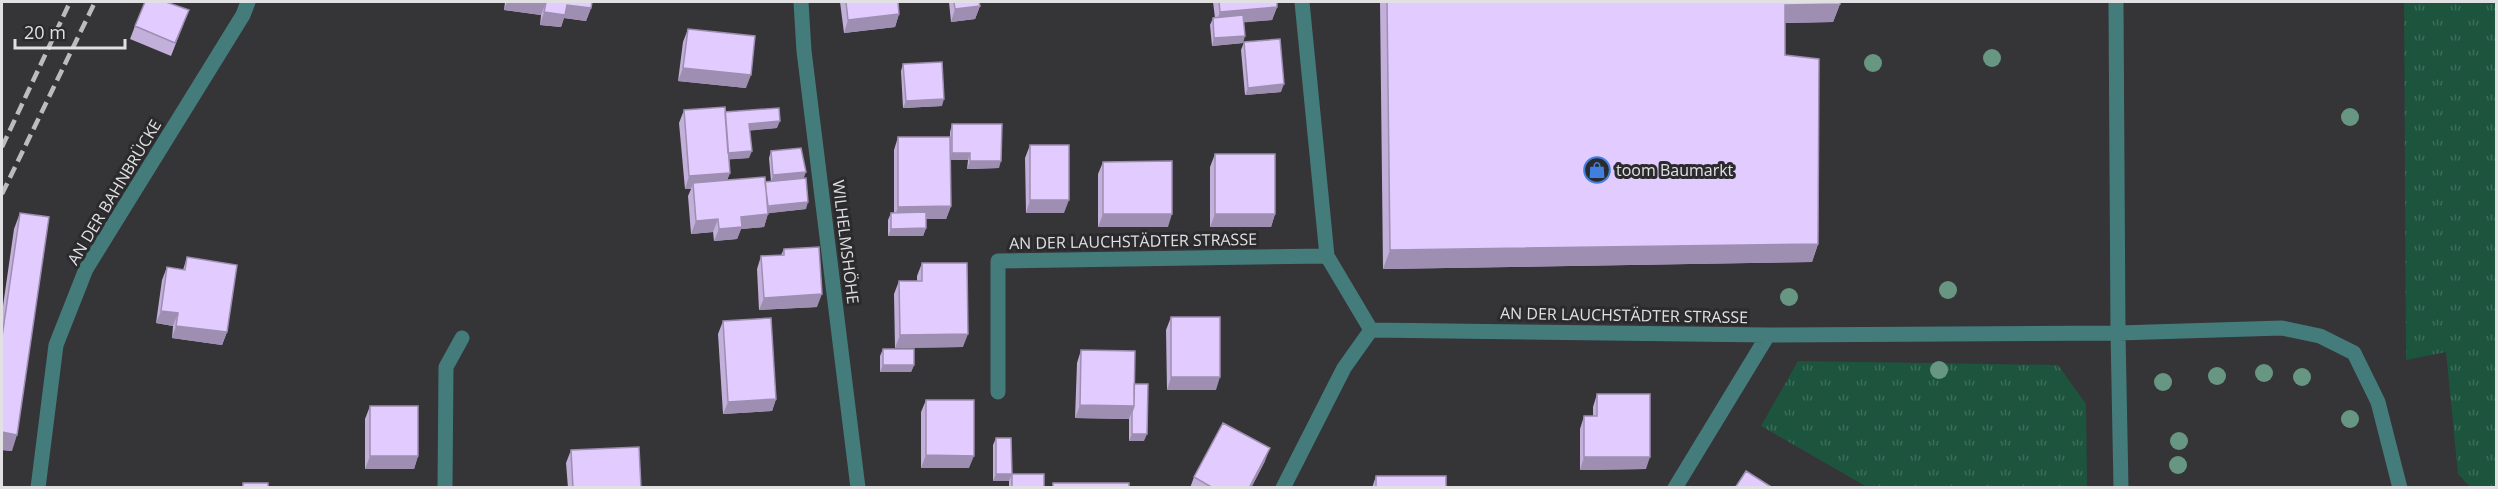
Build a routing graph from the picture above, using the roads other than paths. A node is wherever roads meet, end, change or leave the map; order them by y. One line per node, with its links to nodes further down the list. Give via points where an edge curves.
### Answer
1 (248, 2): 11 (street, AN DER BAHNBRÜCKE, via 86,269 56,345)
2 (801, 2): 13 (street, WILHELMSHÖHE)
3 (1302, 2): 5 (street)
4 (2116, 2): 7 (street)
5 (1327, 256): 6 (street); 10 (street, AN DER LAUCHSTÄDTER STRASSE, via 999,261)
6 (1371, 330): 8 (street, AN DER LAUCHSTÄDTER STRASSE); 14 (street, via 1344,368)
7 (2118, 333): 8 (street, AN DER LAUCHSTÄDTER STRASSE); 16 (street); 17 (street, AN DER LAUCHSTÄDTER STRASSE, via 2282,328 2320,336 2354,353 2378,402)
8 (1768, 335): 15 (street, AN DER LAUCHSTÄDTER STRASSE)
9 (462, 338): 12 (street, via 446,367)
10 (998, 392)
11 (38, 488)
12 (445, 488)
13 (858, 488)
14 (1283, 488)
15 (1675, 488)
16 (2121, 488)
17 (2400, 488)

